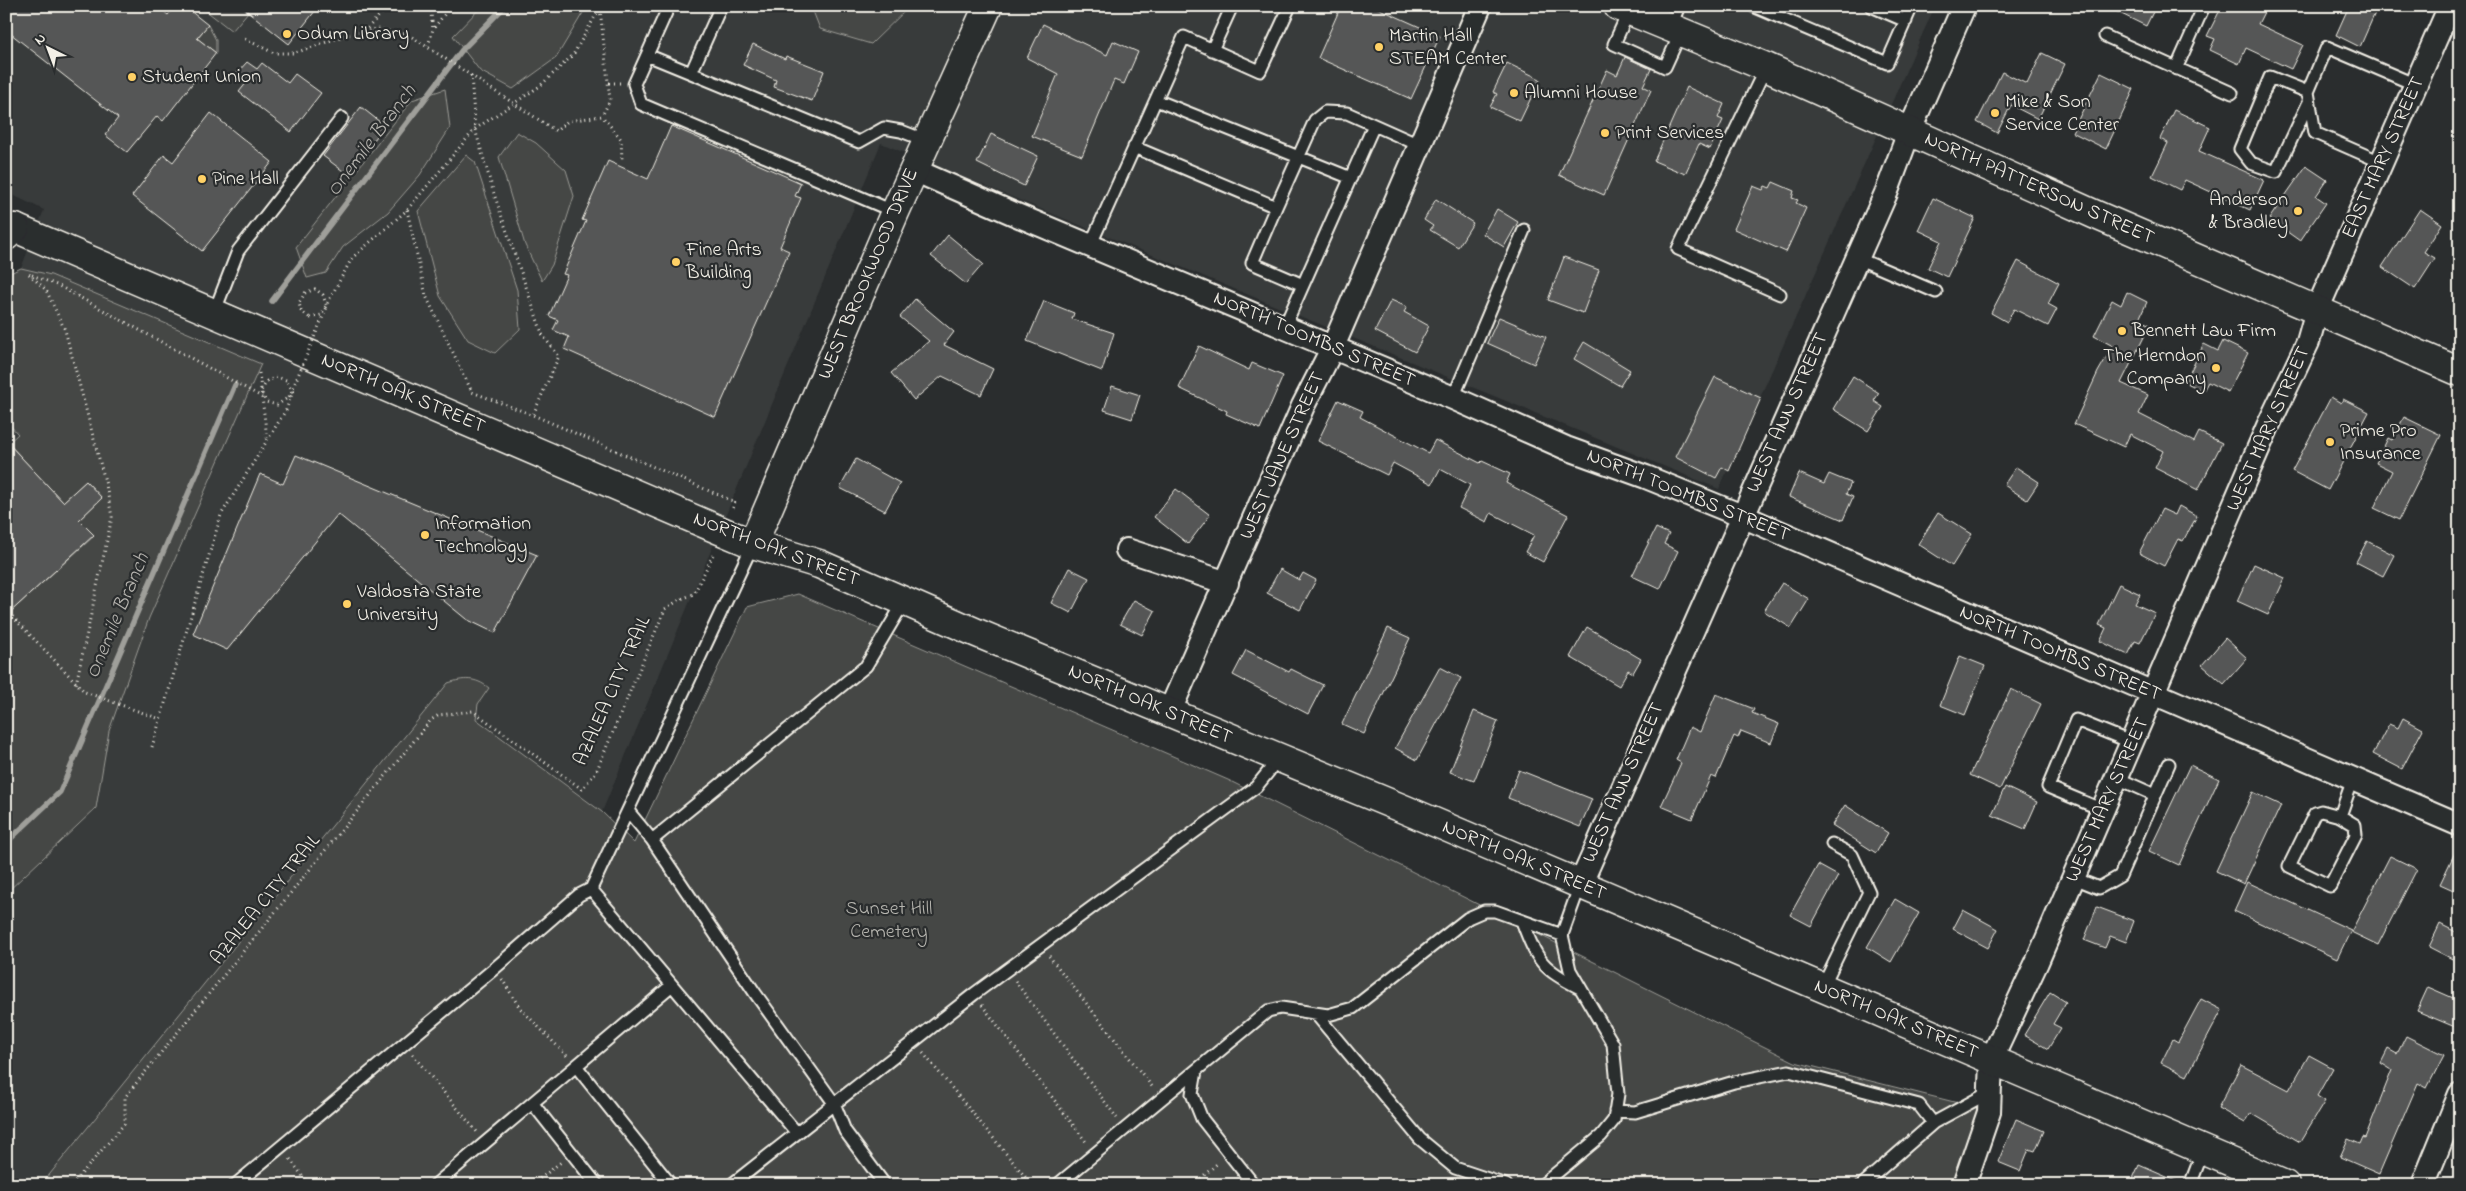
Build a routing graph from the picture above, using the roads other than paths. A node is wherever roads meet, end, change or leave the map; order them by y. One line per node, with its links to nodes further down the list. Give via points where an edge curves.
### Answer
1 (669, 6): 18 (lane)
2 (721, 6): 21 (lane)
3 (988, 6): 29 (main road, WEST BROOKWOOD DRIVE)
4 (1232, 6): 17 (lane)
5 (1290, 6): 17 (lane, via 1260,71)
6 (1480, 6): 30 (street, WEST JANE STREET)
7 (1753, 6): 14 (lane, via 1887,63)
8 (1871, 6): 14 (lane)
9 (1912, 6): 14 (lane)
10 (1964, 6): 28 (street, WEST ANN STREET)
11 (2204, 6): 20 (lane)
12 (2450, 6): 22 (street, EAST MARY STREET)
13 (1624, 8): 15 (main road, NORTH PATTERSON STREET); 15 (lane, via 1614,44 1665,67)
14 (1906, 21)
15 (1676, 22): 19 (main road, NORTH PATTERSON STREET)
16 (2105, 36): 20 (lane)
17 (1212, 50): 25 (lane, via 1184,37)
18 (647, 55): 21 (lane); 37 (lane, via 634,84 641,104)
19 (1766, 68): 28 (main road, NORTH PATTERSON STREET); 44 (lane, via 1678,249)
20 (2176, 69): 23 (lane)
21 (691, 73): 29 (lane, via 859,142 884,128)
22 (2416, 84): 24 (lane, via 2327,47); 33 (street, EAST MARY STREET)
23 (2232, 94)
24 (2308, 98): 24 (lane, via 2270,77 2240,149 2251,163 2276,172); 33 (lane, via 2315,133)
25 (1156, 100): 31 (lane); 32 (lane)
26 (342, 118): 46 (lane, via 238,251)
27 (1374, 125): 30 (lane); 32 (lane, via 1347,113 1325,112 1315,120); 35 (lane)
28 (1909, 132): 41 (street, WEST ANN STREET); 45 (main road, NORTH PATTERSON STREET)
29 (927, 141): 34 (main road, WEST BROOKWOOD DRIVE)
30 (1419, 144): 48 (street, WEST JANE STREET)
31 (1134, 147): 36 (lane); 40 (lane)
32 (1298, 157): 35 (lane); 36 (lane)
33 (2381, 162): 45 (street, EAST MARY STREET)
34 (914, 170): 37 (main road, WEST BROOKWOOD DRIVE); 40 (street, NORTH TOOMBS STREET)
35 (1351, 178): 42 (lane)
36 (1276, 207): 42 (lane, via 1252,263)
37 (895, 212): 52 (main road, WEST BROOKWOOD DRIVE)
38 (1524, 230): 50 (lane)
39 (10, 232): 46 (main road, NORTH OAK STREET)
40 (1090, 246): 47 (street, NORTH TOOMBS STREET)
41 (1857, 258): 43 (lane); 51 (street, WEST ANN STREET)
42 (1303, 284): 47 (lane)
43 (1936, 292)
44 (1780, 294)
45 (2318, 310): 49 (main road, NORTH PATTERSON STREET); 56 (street, WEST MARY STREET, via 2308,342)
46 (214, 313): 52 (main road, NORTH OAK STREET)
47 (1284, 328): 48 (street, NORTH TOOMBS STREET)
48 (1332, 349): 50 (street, NORTH TOOMBS STREET); 54 (street, WEST JANE STREET, via 1303,406)
49 (2460, 372)
50 (1453, 398): 51 (street, NORTH TOOMBS STREET, via 1566,448)
51 (1742, 516): 56 (street, NORTH TOOMBS STREET); 71 (street, WEST ANN STREET)
52 (753, 544): 55 (main road, NORTH OAK STREET, via 819,564); 65 (lane)
53 (1127, 550): 54 (street)
54 (1227, 583): 57 (street, WEST JANE STREET)
55 (904, 601): 57 (main road, NORTH OAK STREET); 68 (lane, via 866,666)
56 (2154, 694): 58 (street, WEST MARY STREET); 62 (street, NORTH TOOMBS STREET)
57 (1169, 713): 59 (main road, NORTH OAK STREET)
58 (2133, 743): 61 (street, WEST MARY STREET); 64 (lane, via 2076,720 2048,787)
59 (1276, 757): 71 (main road, NORTH OAK STREET); 84 (lane, via 1256,787 974,994)
60 (2169, 764): 63 (lane)
61 (2118, 778): 63 (lane); 64 (street, WEST MARY STREET)
62 (2352, 779): 66 (lane); 67 (street, NORTH TOOMBS STREET)
63 (2155, 795): 70 (lane, via 2120,876 2099,888)
64 (2103, 810): 70 (street, WEST MARY STREET)
65 (628, 811): 68 (lane); 72 (lane)
66 (2340, 816): 66 (lane, via 2321,811 2315,813 2289,866 2330,886 2356,835 2355,825)
67 (2460, 825)
68 (652, 840): 84 (lane)
69 (1832, 844): 77 (lane, via 1852,854 1869,892)
70 (2074, 878): 79 (street, WEST MARY STREET)
71 (1580, 885): 74 (lane); 77 (main road, NORTH OAK STREET)
72 (591, 889): 75 (lane); 90 (lane, via 579,895)
73 (1522, 921): 74 (lane); 76 (lane, via 1542,964 1561,979); 78 (lane, via 1496,911 1484,911 1468,918 1354,1008 1328,1015)
74 (1562, 935): 76 (lane, via 1570,970)
75 (672, 985): 80 (lane); 88 (lane)
76 (1580, 988): 86 (lane, via 1613,1044 1618,1094)
77 (1822, 988): 79 (main road, NORTH OAK STREET)
78 (1315, 1012): 81 (lane, via 1281,1008 1268,1011); 98 (lane, via 1420,1139 1455,1168)
79 (1991, 1060): 82 (street, WEST MARY STREET); 89 (main road, NORTH OAK STREET)
80 (576, 1066): 85 (lane); 93 (lane)
81 (1196, 1071): 96 (lane); 97 (lane, via 1192,1094 1202,1119)
82 (1990, 1092): 87 (lane); 101 (street, WEST MARY STREET, via 1989,1112)
83 (2460, 1094): 104 (street)
84 (834, 1103): 88 (lane); 95 (lane, via 845,1131)
85 (533, 1104): 91 (lane); 92 (lane)
86 (1615, 1111): 87 (lane, via 1636,1112 1734,1082 1789,1071 1919,1105); 99 (lane, via 1614,1120 1601,1136)
87 (1933, 1122): 100 (lane)
88 (796, 1132): 94 (lane)
89 (2203, 1151): 102 (lane); 103 (main road, NORTH OAK STREET)
90 (234, 1185)
91 (435, 1185)
92 (598, 1185)
93 (671, 1185)
94 (731, 1185)
95 (884, 1185)
96 (1057, 1185)
97 (1254, 1185)
98 (1506, 1185)
99 (1542, 1185)
100 (1862, 1185)
101 (1964, 1185)
102 (2190, 1185)
103 (2285, 1185)
104 (2423, 1185)

